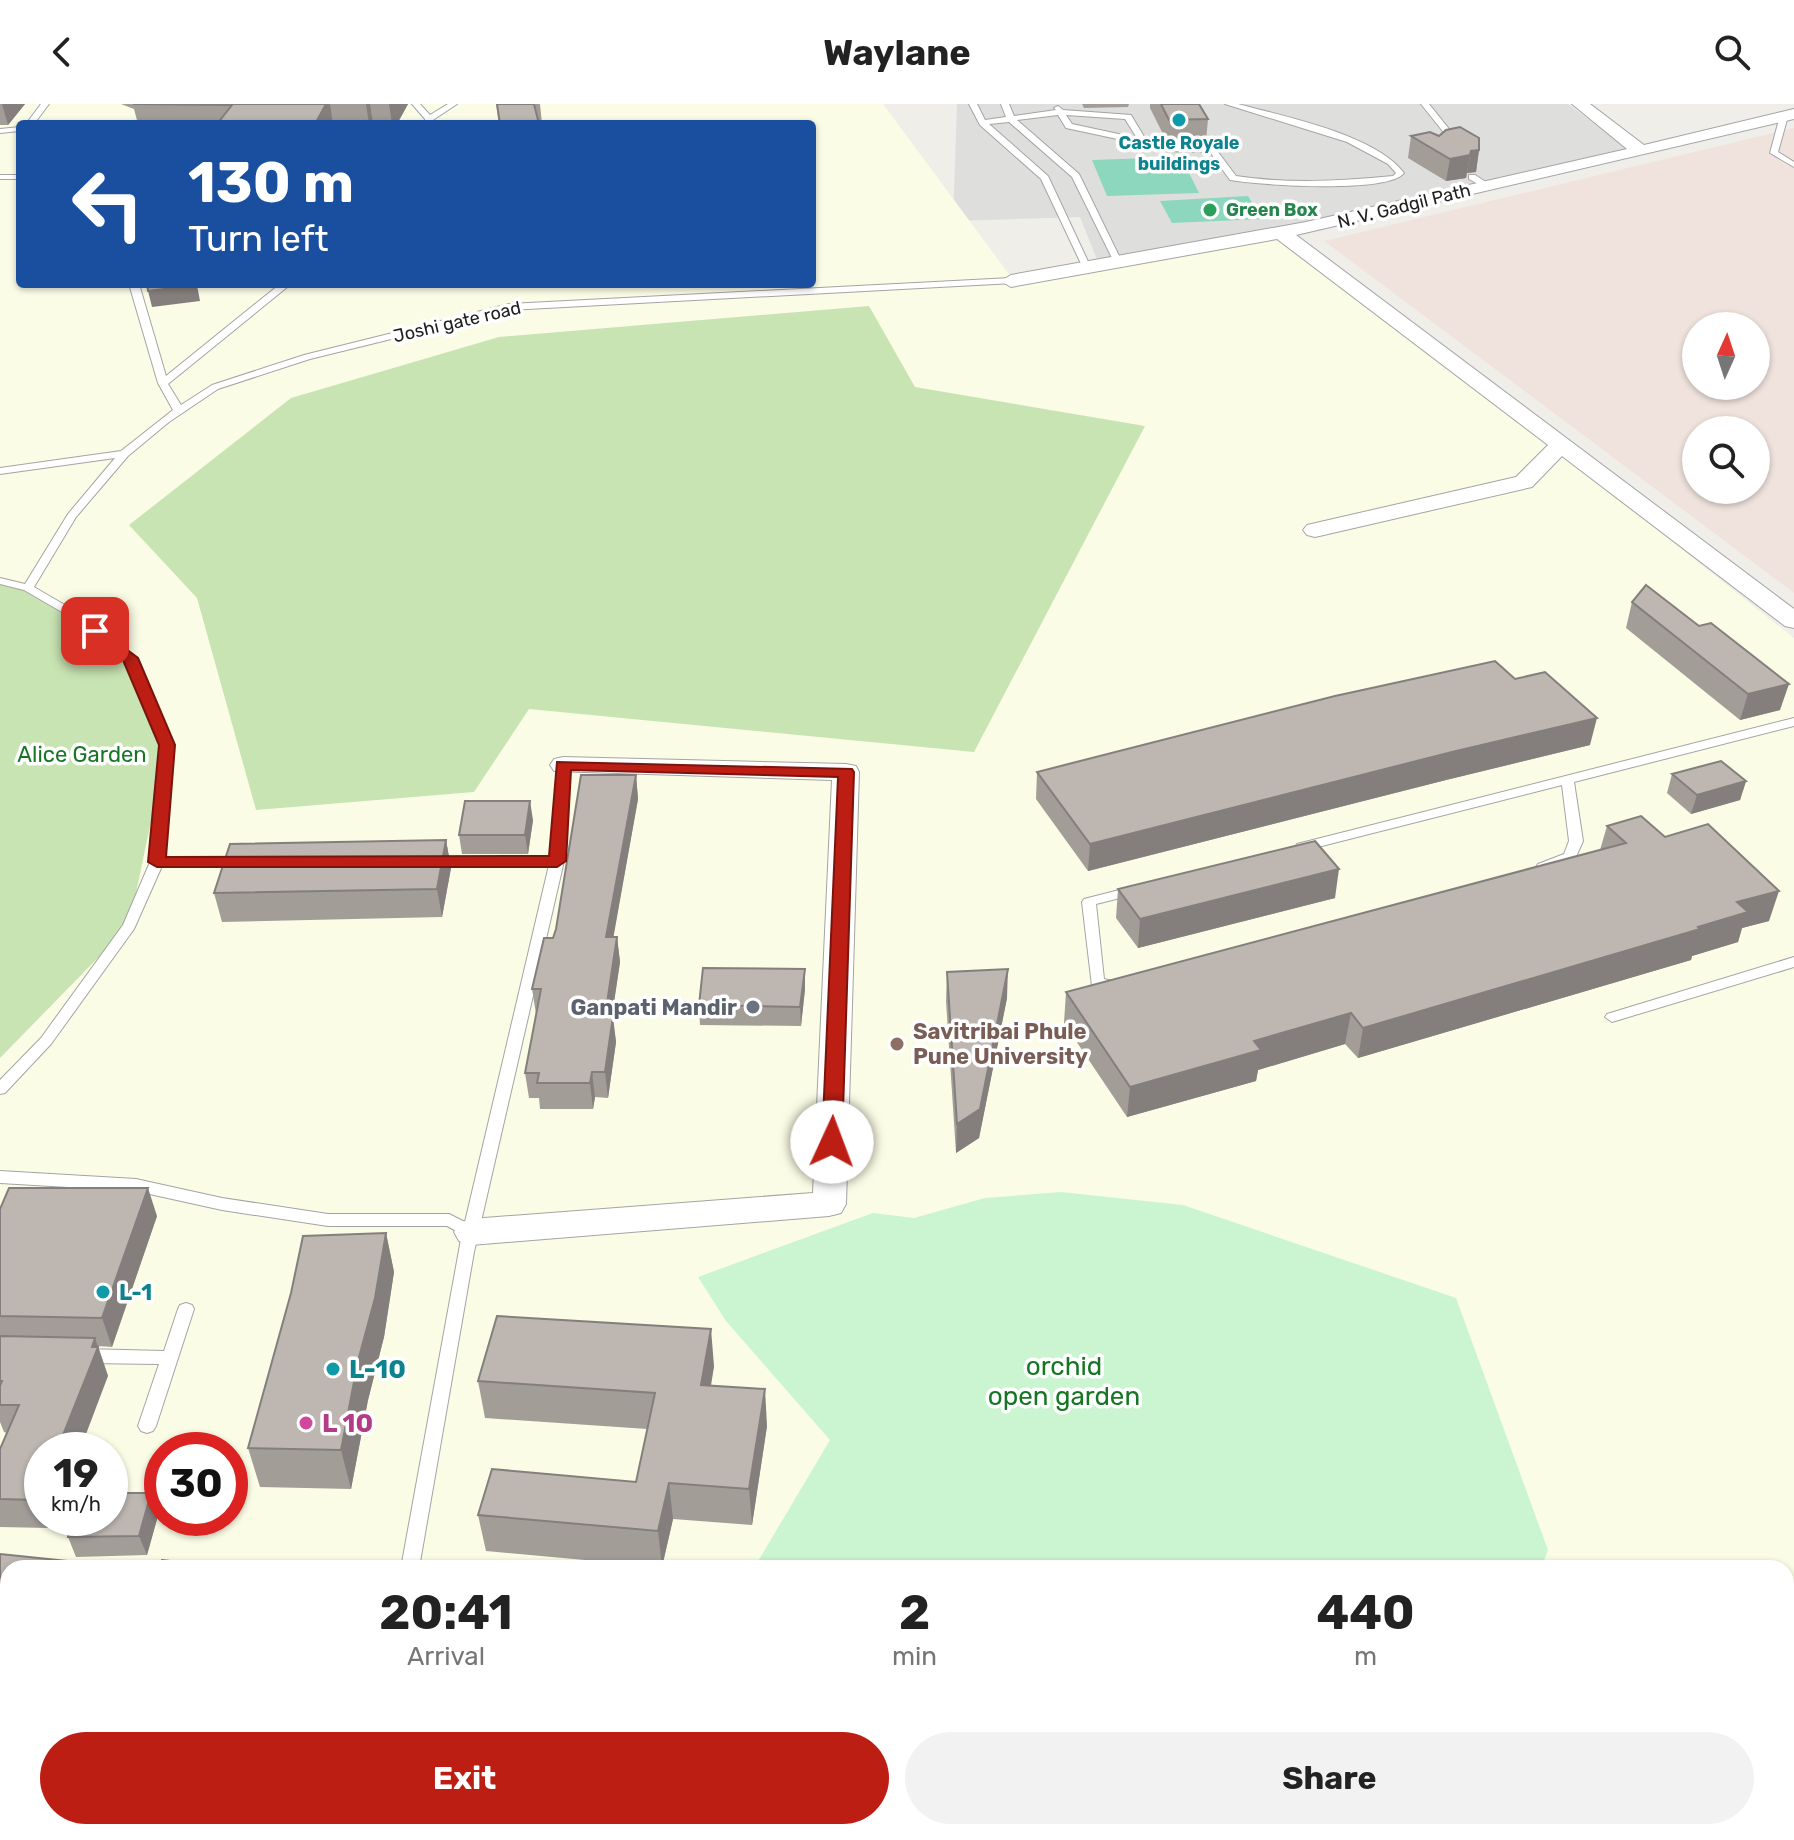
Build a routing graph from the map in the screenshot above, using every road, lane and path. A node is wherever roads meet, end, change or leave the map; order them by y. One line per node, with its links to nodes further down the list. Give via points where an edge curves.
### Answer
1 (416, 104): 13 (lane)
2 (452, 104): 3 (lane); 14 (lane)
3 (459, 104)
4 (973, 104): 15 (lane)
5 (1005, 104): 12 (lane)
6 (1055, 104): 10 (lane)
7 (1229, 104): 16 (lane, via 1373,150 1400,173 1371,181 1304,184 1243,180 1233,178 1212,150 1164,149)
8 (1425, 104): 18 (lane, via 1449,134)
9 (1580, 104): 17 (street)
10 (1061, 112): 12 (lane); 16 (lane, via 1069,126); 16 (lane, via 1128,117)
11 (1789, 115): 17 (street, N. V. Gadgil Path); 19 (lane, via 1774,153)
12 (1011, 119): 15 (lane); 21 (lane, via 1076,176)
13 (428, 120)
14 (430, 120)
15 (983, 123): 22 (lane, via 1045,178)
16 (1143, 142)
17 (1641, 151): 20 (street, N. V. Gadgil Path, via 1480,181)
18 (1433, 153)
19 (1794, 165)
20 (1281, 233): 21 (street, N. V. Gadgil Path); 28 (street)
21 (1119, 264): 22 (street, N. V. Gadgil Path)
22 (1088, 270): 23 (street, N. V. Gadgil Path)
23 (1011, 281): 27 (lane, Joshi gate road, via 509,307 307,357 215,387)
24 (135, 288): 26 (lane)
25 (281, 288): 26 (lane)
26 (163, 383): 27 (lane)
27 (179, 411): 29 (lane, Joshi gate road)
28 (1561, 444): 31 (street, via 1524,482); 34 (street)
29 (124, 454): 30 (lane); 33 (lane, Joshi gate road, via 72,516)
30 (0, 471)
31 (1315, 530)
32 (0, 581): 33 (lane)
33 (28, 588): 40 (lane, via 78,617 130,658 167,745)
34 (1794, 621)
35 (1794, 722): 37 (lane)
36 (563, 765): 39 (lane); 50 (street, via 846,772 829,1204)
37 (1567, 779): 38 (lane); 43 (lane, via 1576,841 1570,856)
38 (1291, 850)
39 (557, 861): 42 (lane); 50 (lane)
40 (157, 862): 41 (lane); 48 (lane, via 129,926 46,1041)
41 (249, 862)
42 (418, 862)
43 (1523, 873)
44 (1153, 885): 46 (lane, via 1089,902 1097,983)
45 (1794, 962): 47 (lane)
46 (1133, 982)
47 (1612, 1017)
48 (0, 1089)
49 (0, 1177): 50 (lane, via 136,1185 328,1220 449,1220)
50 (471, 1232): 55 (lane)
51 (186, 1309): 53 (lane)
52 (73, 1356): 53 (lane)
53 (169, 1358): 54 (lane)
54 (147, 1426)
55 (411, 1560)

